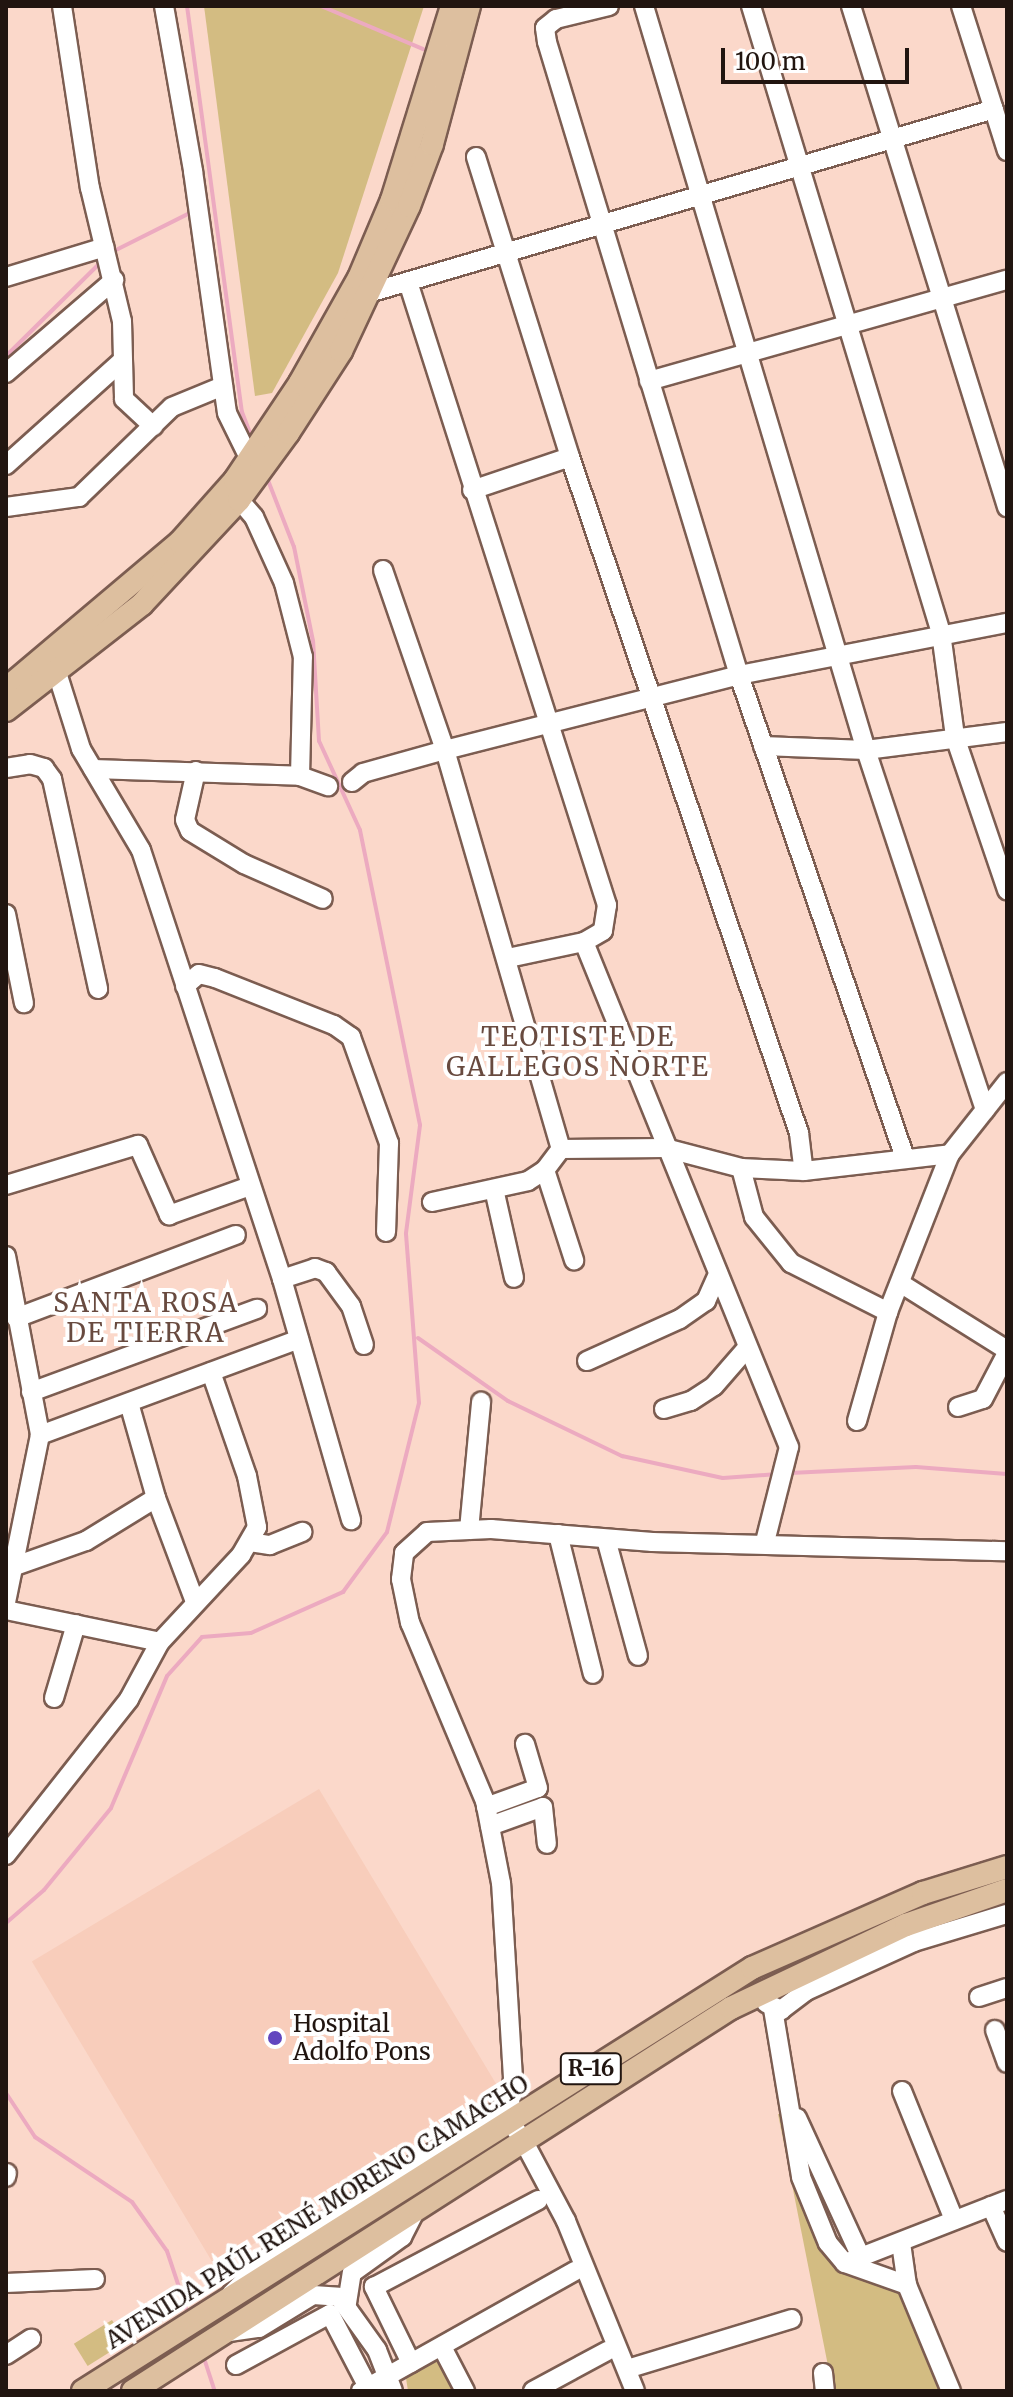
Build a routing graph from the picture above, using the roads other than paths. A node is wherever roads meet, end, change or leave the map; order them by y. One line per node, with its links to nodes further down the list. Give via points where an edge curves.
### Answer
1 (62, 6): 17 (street, via 90,188)
2 (164, 6): 30 (street)
3 (452, 6): 33 (main road, via 418,129 359,278 300,383)
4 (469, 6): 23 (main road, via 432,144)
5 (609, 6): 16 (street, via 556,19 545,28)
6 (644, 6): 15 (street)
7 (751, 6): 14 (street)
8 (851, 6): 11 (street)
9 (961, 6): 10 (street)
10 (994, 109): 11 (street); 12 (street)
11 (896, 140): 14 (street); 24 (street)
12 (1007, 151)
13 (476, 157): 18 (street)
14 (799, 168): 15 (street); 25 (street)
15 (702, 197): 16 (street); 26 (street)
16 (604, 227): 18 (street); 29 (street)
17 (105, 247): 19 (street); 20 (street)
18 (507, 255): 22 (street, via 416,277); 32 (street)
19 (6, 277)
20 (114, 280): 27 (street); 28 (street)
21 (1007, 280): 24 (street)
22 (409, 285): 23 (street); 35 (street)
23 (372, 292): 36 (main road, via 341,351)
24 (940, 297): 25 (street); 38 (street)
25 (846, 323): 26 (street); 41 (street)
26 (749, 353): 29 (street); 42 (street)
27 (122, 361): 31 (street, via 124,399); 34 (street)
28 (6, 373)
29 (649, 381): 44 (street)
30 (223, 386): 31 (street, via 183,399); 33 (street, via 227,413)
31 (153, 426): 37 (street, via 79,497)
32 (570, 457): 35 (street); 46 (street)
33 (249, 458): 43 (main road, via 180,542)
34 (6, 465)
35 (472, 490): 48 (street)
36 (239, 500): 43 (main road, via 142,604); 57 (street, via 254,517 284,583 303,657)
37 (6, 507)
38 (1007, 507)
39 (383, 570): 52 (street)
40 (1007, 623): 41 (street)
41 (941, 633): 42 (street); 50 (street)
42 (840, 654): 44 (street); 53 (street)
43 (55, 664): 45 (main road); 47 (main road); 55 (street, via 81,749)
44 (739, 675): 46 (street); 51 (street)
45 (6, 689)
46 (654, 698): 48 (street); 76 (street, via 799,1133)
47 (6, 710)
48 (548, 724): 52 (street); 63 (street, via 607,905 603,931)
49 (1007, 732): 50 (street)
50 (955, 737): 53 (street); 60 (street)
51 (763, 746): 53 (street); 73 (street)
52 (445, 750): 58 (street, via 363,773); 64 (street)
53 (866, 750): 69 (street)
54 (6, 768): 66 (street, via 30,764 44,768 52,779)
55 (93, 769): 56 (street); 65 (street, via 141,850)
56 (196, 771): 57 (street); 61 (street, via 185,820 190,831 244,864)
57 (300, 776): 59 (street)
58 (352, 782)
59 (328, 786)
60 (1006, 885)
61 (323, 899)
62 (6, 914): 67 (street)
63 (584, 942): 64 (street); 70 (street)
64 (508, 958): 71 (street)
65 (185, 986): 78 (street); 81 (street, via 199,974 215,978 334,1025 351,1037 389,1143)
66 (98, 989)
67 (24, 1003)
68 (1007, 1082): 69 (street)
69 (985, 1110): 72 (street)
70 (665, 1148): 71 (street); 74 (street); 85 (street)
71 (561, 1149): 75 (street)
72 (950, 1154): 73 (street); 88 (street)
73 (905, 1158): 76 (street)
74 (741, 1168): 76 (street); 90 (street, via 754,1217 791,1263)
75 (545, 1170): 79 (street, via 528,1181); 84 (street)
76 (804, 1171)
77 (6, 1185): 78 (street, via 138,1145 169,1215)
78 (250, 1186): 87 (street)
79 (494, 1189): 80 (street); 86 (street)
80 (432, 1202)
81 (386, 1232)
82 (236, 1235): 91 (street)
83 (6, 1256): 91 (street)
84 (574, 1260)
85 (718, 1274): 94 (street); 96 (street, via 706,1301 680,1319)
86 (514, 1278)
87 (282, 1279): 92 (street); 93 (street, via 315,1268 326,1272 351,1306)
88 (900, 1283): 90 (street); 95 (street)
89 (257, 1309): 98 (street)
90 (888, 1312): 103 (street)
91 (13, 1314): 98 (street)
92 (299, 1339): 97 (street); 106 (street)
93 (364, 1345)
94 (747, 1348): 102 (street, via 714,1386 691,1401); 112 (street, via 789,1447)
95 (1007, 1351): 101 (street, via 983,1399)
96 (587, 1361)
97 (211, 1372): 100 (street); 111 (street, via 247,1476 257,1527)
98 (31, 1392): 104 (street)
99 (481, 1402): 107 (street)
100 (129, 1403): 104 (street); 105 (street)
101 (958, 1407)
102 (664, 1409)
103 (857, 1421)
104 (40, 1435): 114 (street)
105 (156, 1498): 114 (street, via 86,1541); 116 (street)
106 (351, 1520)
107 (469, 1530): 109 (street); 125 (street, via 427,1532 415,1540 404,1553 401,1579 422,1661)
108 (302, 1532): 111 (street, via 270,1545)
109 (558, 1534): 110 (street); 121 (street)
110 (606, 1539): 112 (street); 120 (street)
111 (250, 1542): 116 (street)
112 (765, 1542): 113 (street)
113 (1007, 1551)
114 (15, 1566): 115 (street)
115 (6, 1602)
116 (195, 1602): 119 (street)
117 (6, 1610): 118 (street)
118 (76, 1624): 119 (street); 122 (street)
119 (160, 1642): 129 (street, via 129,1699)
120 (638, 1656)
121 (593, 1674)
122 (54, 1698)
123 (525, 1744): 124 (street)
124 (538, 1788): 125 (street); 126 (street)
125 (486, 1807): 127 (street)
126 (543, 1807): 127 (street); 128 (street)
127 (490, 1826): 141 (street, via 501,1883 513,2078)
128 (547, 1844)
129 (6, 1855)
130 (1007, 1867): 133 (main road, AVENIDA PAÚL RENÉ MORENO CAMACHO / R-16)
131 (1007, 1890): 133 (main road, AVENIDA PAÚL RENÉ MORENO CAMACHO / R-16)
132 (1007, 1914): 133 (street)
133 (906, 1924): 136 (main road, AVENIDA PAÚL RENÉ MORENO CAMACHO / R-16); 141 (main road, AVENIDA PAÚL RENÉ MORENO CAMACHO / R-16, via 752,1968)
134 (1007, 1988): 135 (street)
135 (979, 1997)
136 (766, 2002): 140 (street); 142 (main road, AVENIDA PAÚL RENÉ MORENO CAMACHO / R-16)
137 (995, 2030): 138 (street)
138 (1007, 2063)
139 (902, 2091): 148 (street)
140 (789, 2110): 146 (street, via 803,2125); 147 (street, via 801,2177)
141 (508, 2121): 142 (street); 168 (main road, AVENIDA PAÚL RENÉ MORENO CAMACHO / R-16)
142 (523, 2140): 145 (main road, AVENIDA PAÚL RENÉ MORENO CAMACHO / R-16); 165 (street, via 584,2259)
143 (538, 2200): 163 (street, via 374,2287)
144 (999, 2203): 148 (street); 149 (street)
145 (418, 2206): 156 (street, via 402,2237 352,2273); 159 (main road, AVENIDA PAÚL RENÉ MORENO CAMACHO / R-16)
146 (838, 2214): 147 (street); 151 (street)
147 (817, 2219): 151 (street, via 828,2243)
148 (954, 2220): 150 (street)
149 (1007, 2242)
150 (901, 2243): 151 (street); 155 (street)
151 (852, 2259): 155 (street)
152 (575, 2271): 160 (street)
153 (95, 2279): 154 (street)
154 (6, 2283)
155 (907, 2285): 173 (street)
156 (347, 2303): 159 (street, via 339,2297 313,2295 259,2328); 166 (street)
157 (792, 2319): 165 (street)
158 (31, 2339): 162 (street)
159 (207, 2343): 169 (main road, AVENIDA PAÚL RENÉ MORENO CAMACHO / R-16)
160 (442, 2347): 163 (street); 170 (street)
161 (607, 2351): 171 (street)
162 (6, 2355)
163 (411, 2363): 166 (street)
164 (236, 2365): 167 (street, via 330,2314)
165 (627, 2369): 172 (street)
166 (391, 2384): 167 (street)
167 (365, 2389)
168 (83, 2391)
169 (133, 2391)
170 (465, 2391)
171 (533, 2391)
172 (635, 2391)
173 (951, 2391)

